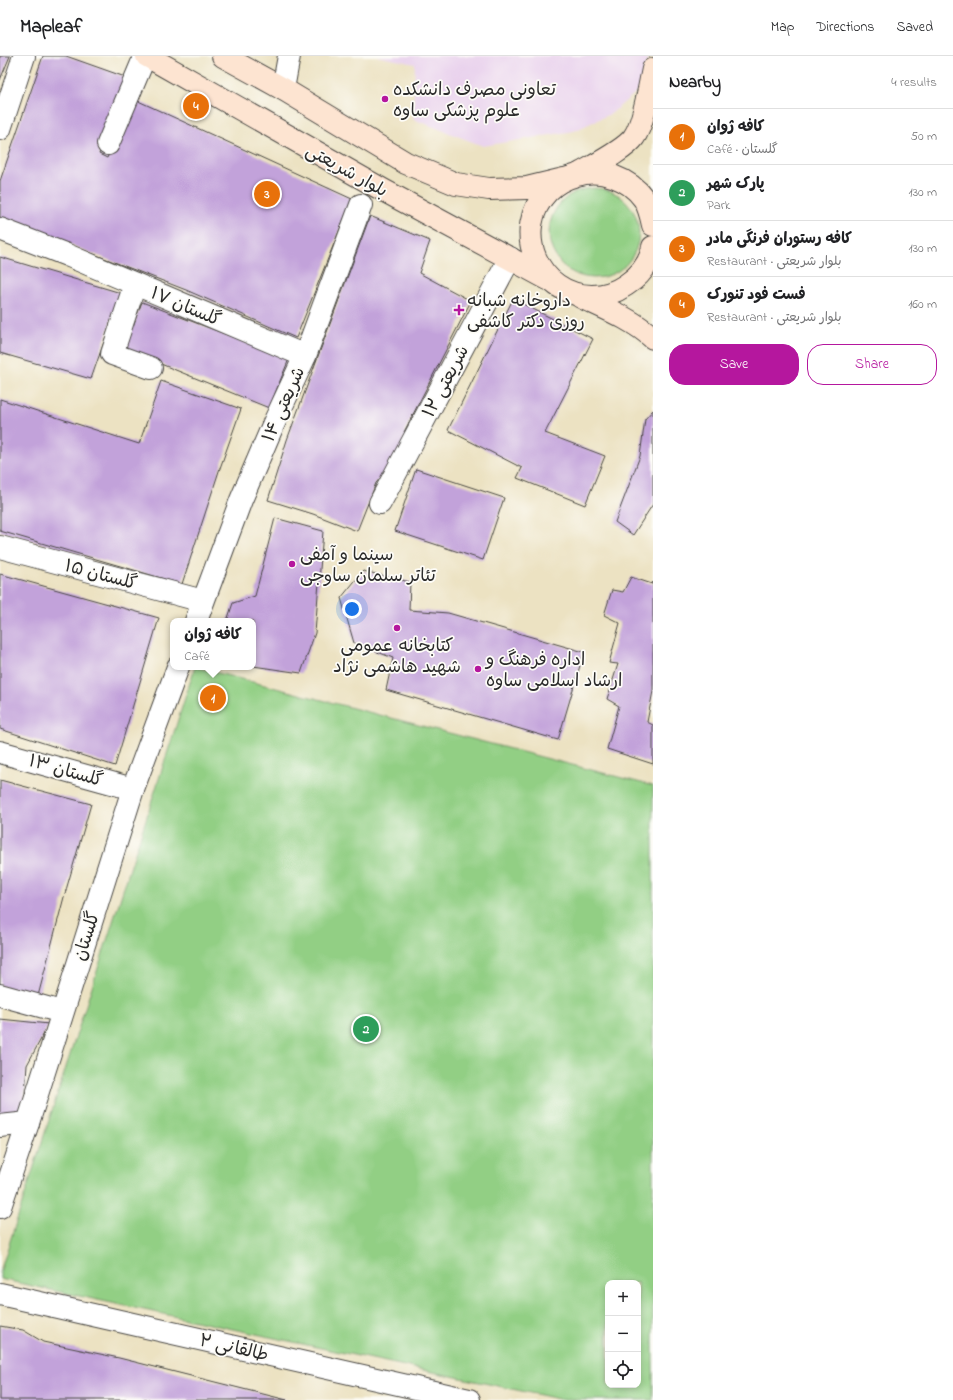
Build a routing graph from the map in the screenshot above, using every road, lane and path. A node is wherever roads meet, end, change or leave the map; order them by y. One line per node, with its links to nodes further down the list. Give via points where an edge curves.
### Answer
1 (24, 56): 7 (street)
2 (146, 56): 8 (street); 14 (main road, بلوار شریعتی, via 383,190)
3 (223, 56): 6 (main road, بلوار شریعتی)
4 (289, 56): 6 (street)
5 (653, 69): 9 (main road, via 640,126 634,138)
6 (283, 89): 9 (main road, بلوار شریعتی, via 406,163 456,184 489,189 527,188)
7 (0, 128)
8 (108, 144)
9 (572, 176): 11 (main road, via 599,173 616,177 631,186 644,199); 16 (main road, via 548,190 536,206 531,225 531,244 537,263)
10 (361, 205): 18 (street, شریعتی ۱۴)
11 (653, 224)
12 (0, 229): 15 (street, گلستان ۱۷)
13 (653, 248): 16 (main road, via 646,266 634,280 619,290 601,296 582,296)
14 (510, 258): 16 (main road, بلوار شریعتی); 20 (street, شریعتی ۱۲)
15 (135, 284): 18 (street, گلستان ۱۷); 19 (street, via 112,354)
16 (557, 284): 17 (main road, بلوار شریعتی, via 620,315)
17 (653, 338)
18 (305, 356): 22 (street, شریعتی ۱۴, via 241,500)
19 (151, 368)
20 (380, 504)
21 (0, 547): 22 (street, گلستان ۱۵)
22 (199, 611)
23 (177, 670): 25 (street, گلستان)
24 (0, 752): 25 (street, گلستان ۱۳)
25 (133, 789): 27 (street, گلستان)
26 (0, 995): 27 (street)
27 (62, 1012): 28 (street, گلستان)
28 (28, 1123): 29 (street); 30 (street, گلستان)
29 (0, 1126)
30 (0, 1207)
31 (0, 1294): 32 (street, طالقانی ۲)
32 (469, 1400)

